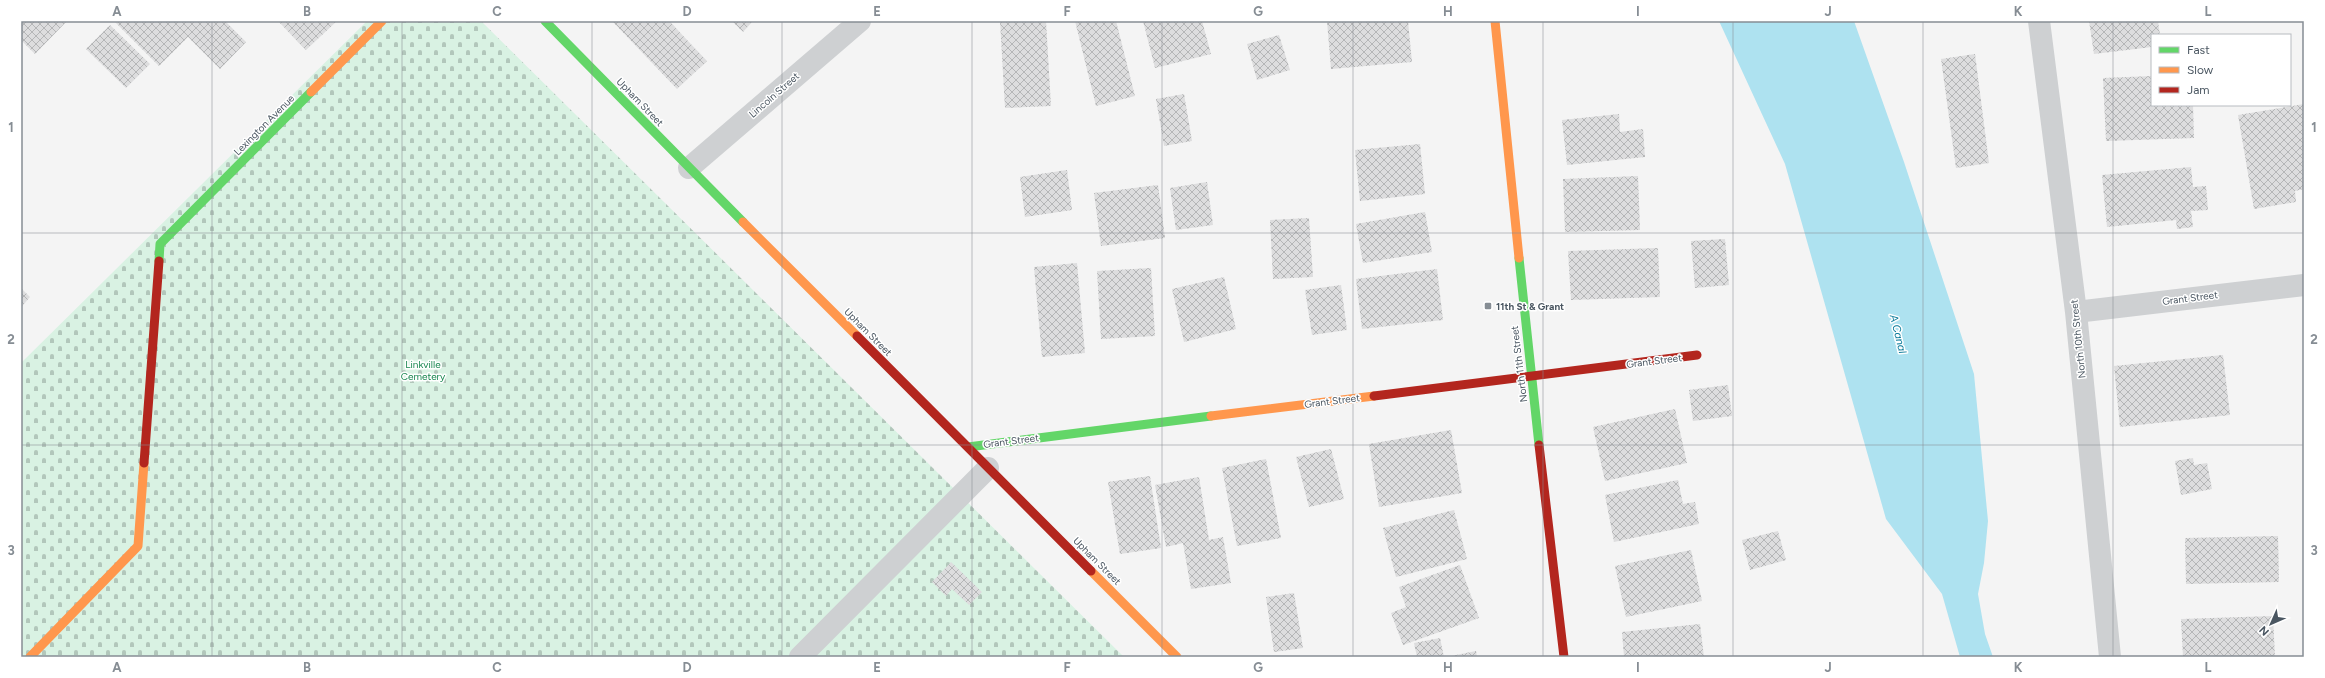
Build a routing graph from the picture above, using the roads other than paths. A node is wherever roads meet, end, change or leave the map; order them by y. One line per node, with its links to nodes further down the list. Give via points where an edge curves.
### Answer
1 (382, 21): 13 (street, Lexington Avenue, via 160,244 138,546)
2 (545, 21): 6 (street, Upham Street)
3 (860, 21): 6 (street, Lincoln Street)
4 (1495, 21): 10 (street, North 11th Street)
5 (2039, 21): 8 (street, North 10th Street)
6 (689, 168): 11 (street, Upham Street)
7 (2304, 285): 8 (street, Grant Street)
8 (2076, 312): 17 (street, North 10th Street)
9 (1698, 355): 10 (street, Grant Street)
10 (1531, 376): 11 (street, Grant Street); 16 (street, North 11th Street)
11 (968, 447): 12 (street, Upham Street)
12 (988, 468): 14 (street); 15 (street, Upham Street)
13 (30, 657)
14 (800, 657)
15 (1177, 657)
16 (1564, 657)
17 (2110, 657)

